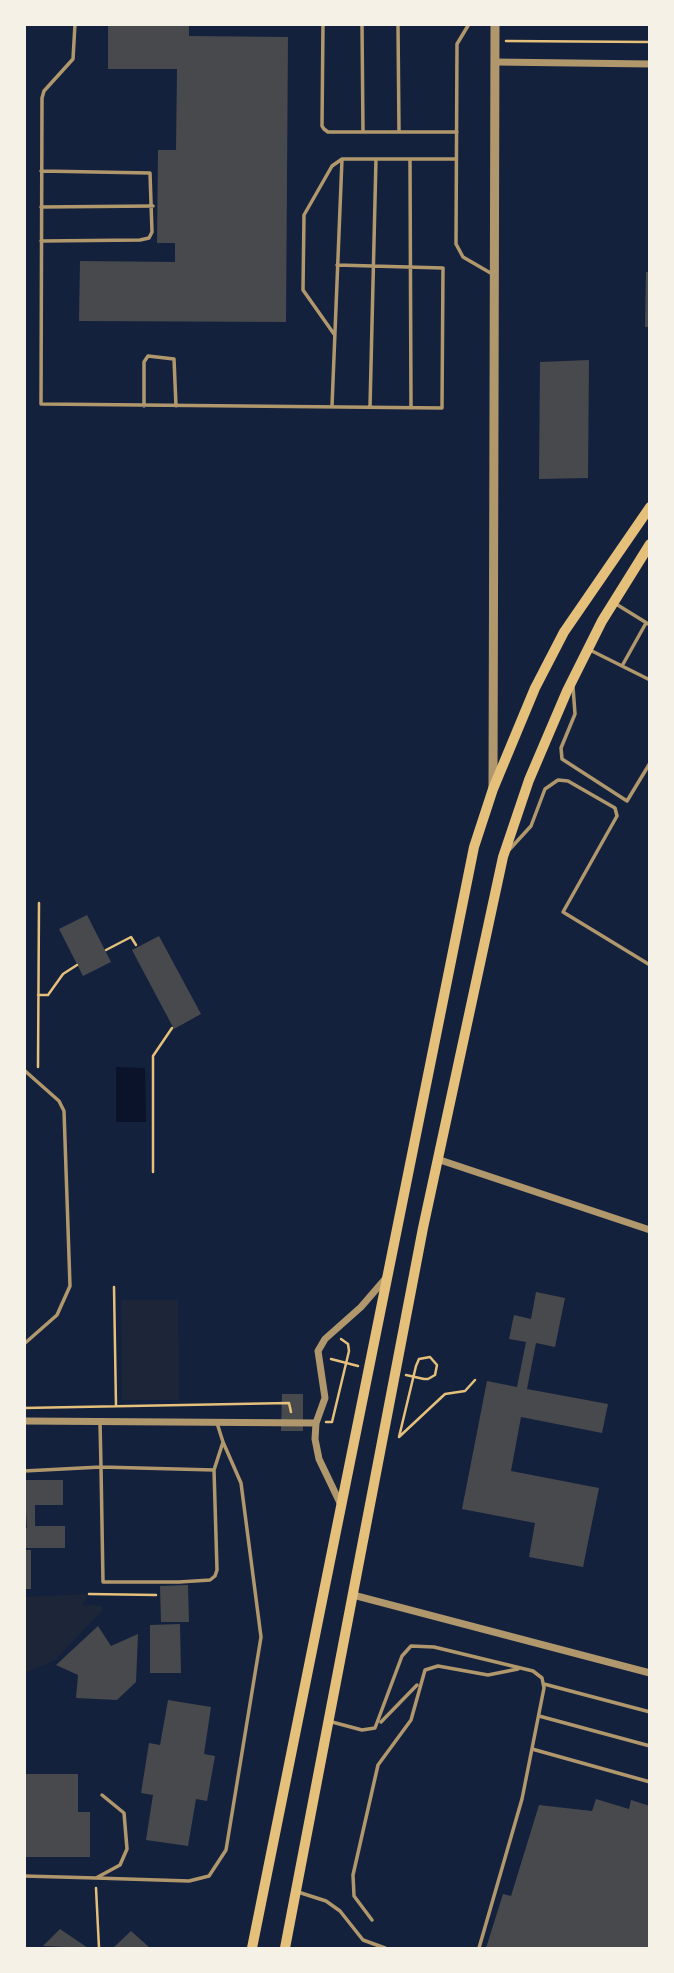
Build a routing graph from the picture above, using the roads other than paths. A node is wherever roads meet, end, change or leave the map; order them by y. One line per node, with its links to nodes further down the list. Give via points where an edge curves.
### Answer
1 (75, 24): 16 (lane, via 73,59 42,98)
2 (323, 24): 9 (lane, via 322,126 328,132)
3 (362, 24): 9 (lane)
4 (398, 24): 10 (lane)
5 (469, 24): 11 (lane, via 457,44)
6 (495, 24): 7 (street)
7 (495, 62): 8 (street); 23 (street)
8 (649, 64)
9 (363, 132): 10 (lane)
10 (399, 132): 11 (lane)
11 (457, 132): 15 (lane)
12 (342, 159): 13 (lane); 20 (lane); 24 (lane, via 332,166 304,215 303,290)
13 (376, 159): 14 (lane); 21 (lane)
14 (410, 159): 15 (lane); 22 (lane)
15 (456, 159): 23 (lane, via 457,251)
16 (41, 171): 17 (lane); 18 (lane, via 150,173)
17 (41, 206): 18 (lane); 19 (lane)
18 (152, 206): 19 (lane, via 149,238)
19 (41, 241): 27 (lane, via 41,404)
20 (337, 265): 21 (lane); 24 (lane)
21 (373, 266): 22 (lane); 28 (lane)
22 (410, 267): 29 (lane); 29 (lane, via 438,267 445,273 442,408)
23 (494, 275): 39 (street)
24 (334, 334): 26 (lane)
25 (176, 406): 26 (lane); 27 (lane); 27 (lane, via 174,359 148,356 144,362)
26 (332, 406): 28 (lane)
27 (144, 407)
28 (370, 407): 29 (lane)
29 (411, 408)
30 (649, 507): 39 (main road, via 564,632)
31 (649, 544): 32 (main road)
32 (613, 603): 33 (lane); 34 (main road)
33 (648, 624): 35 (lane)
34 (588, 649): 35 (lane); 37 (main road)
35 (622, 666): 36 (lane)
36 (649, 680)
37 (572, 682): 38 (lane, via 575,714 561,748 562,759 627,801); 40 (main road, via 529,780)
38 (649, 764)
39 (493, 789): 45 (main road, via 474,847)
40 (503, 857): 41 (lane, via 527,833 545,789 558,780 568,780 615,808 617,816 563,912); 43 (main road)
41 (649, 965)
42 (24, 1070): 46 (lane, via 64,1111 70,1286 57,1315)
43 (440, 1160): 44 (street); 56 (main road)
44 (649, 1230)
45 (389, 1275): 50 (street, via 318,1351 325,1398); 55 (main road)
46 (24, 1344)
47 (100, 1420): 48 (street); 49 (street); 52 (lane)
48 (24, 1421)
49 (216, 1421): 50 (street); 51 (lane)
50 (316, 1423): 55 (street, via 318,1459)
51 (223, 1442): 53 (lane); 70 (lane, via 241,1483 261,1637 226,1850 209,1876 190,1881)
52 (101, 1466): 53 (lane); 53 (lane, via 103,1582 178,1582 215,1576); 54 (lane)
53 (214, 1470)
54 (24, 1471)
55 (342, 1508): 73 (main road)
56 (353, 1595): 58 (street); 63 (main road)
57 (521, 1668): 59 (lane, via 488,1675 429,1667); 60 (lane, via 540,1674); 64 (lane, via 434,1647 411,1646 402,1656)
58 (649, 1673)
59 (420, 1683): 64 (lane); 72 (lane, via 411,1720 378,1765 353,1875 354,1896)
60 (544, 1684): 61 (lane); 62 (lane)
61 (649, 1712)
62 (538, 1716): 65 (lane); 66 (lane)
63 (328, 1721): 64 (lane, via 362,1730); 71 (main road)
64 (379, 1723)
65 (649, 1746)
66 (532, 1749): 67 (lane); 76 (lane)
67 (649, 1782)
68 (102, 1795): 70 (lane, via 124,1814 127,1849 120,1865)
69 (24, 1876): 70 (lane)
70 (96, 1878)
71 (296, 1891): 74 (main road); 75 (lane, via 326,1901 363,1940)
72 (372, 1920)
73 (252, 1948)
74 (285, 1948)
75 (386, 1948)
76 (479, 1948)

